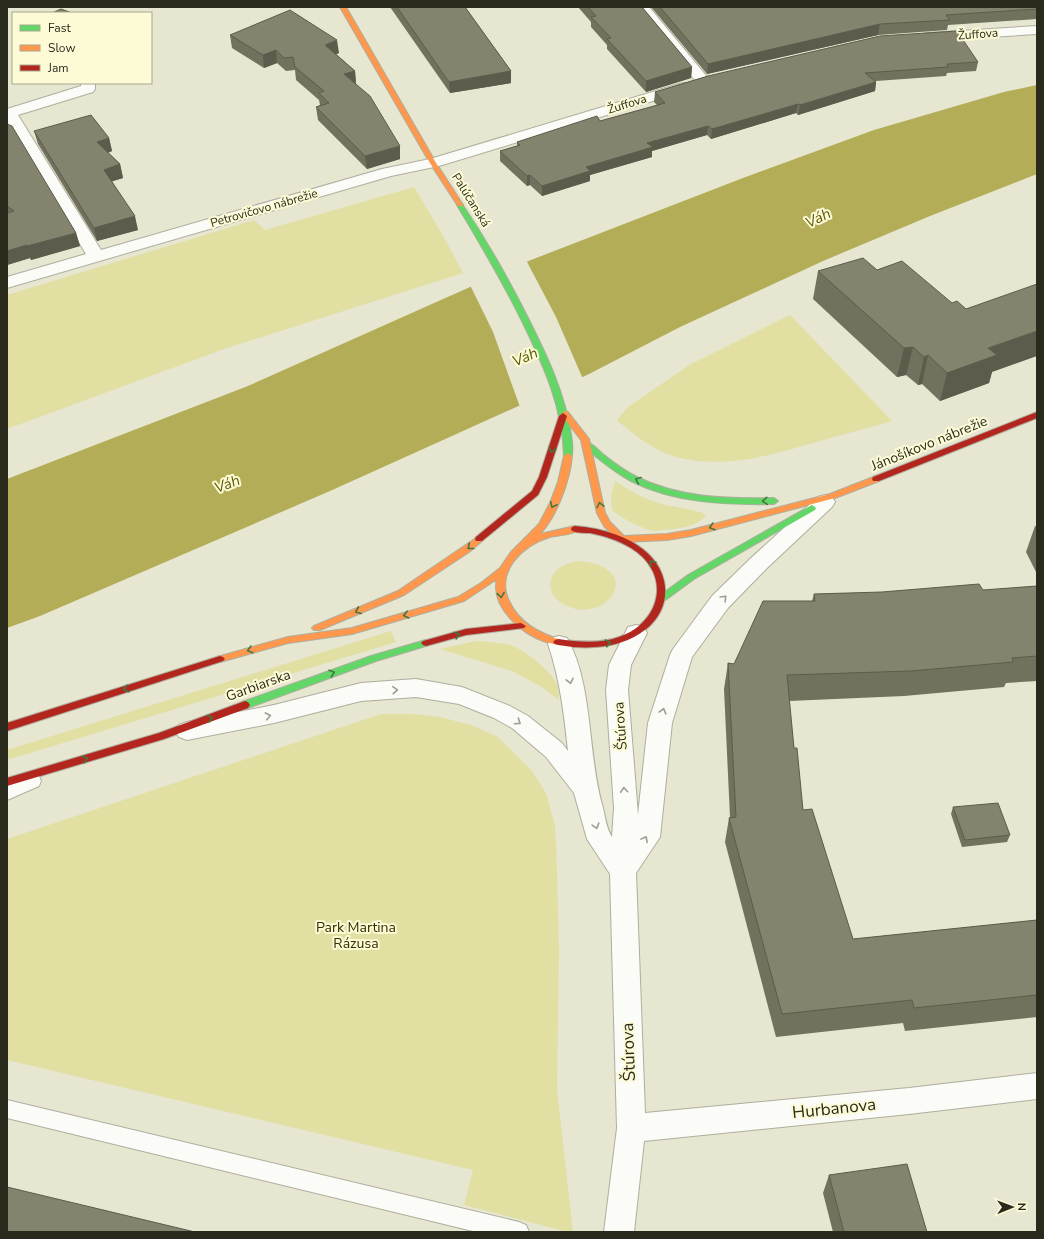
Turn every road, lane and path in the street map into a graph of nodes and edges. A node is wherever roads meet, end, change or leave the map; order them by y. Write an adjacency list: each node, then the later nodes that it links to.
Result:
1 (343, 7): 8 (main road, Palúčanská)
2 (642, 7): 6 (street)
3 (1037, 30): 4 (street, Žuffova)
4 (918, 38)
5 (718, 78): 6 (street, Žuffova)
6 (703, 81): 8 (street, Žuffova)
7 (88, 84): 9 (street)
8 (433, 163): 9 (street, Petrovičovo nábrežie); 11 (main road, Palúčanská)
9 (96, 256): 10 (street, Petrovičovo nábrežie)
10 (7, 282)
11 (563, 410): 13 (main road, Palúčanská); 16 (main road, Palúčanská, one-way to 16); 21 (main road, one-way to 21)
12 (1037, 415): 14 (main road, Jánošíkovo nábrežie)
13 (586, 445): 14 (main road, one-way to 13); 15 (main road, Palúčanská, one-way to 13)
14 (832, 496): 15 (main road, Jánošíkovo nábrežie, one-way to 15); 18 (main road, Jánošíkovo nábrežie); 29 (street, one-way to 14)
15 (622, 538): 16 (main road); 18 (main road, one-way to 15)
16 (522, 546): 17 (main road)
17 (503, 570): 19 (main road, one-way to 19); 21 (main road, one-way to 21)
18 (661, 599): 20 (main road)
19 (521, 626): 22 (main road); 24 (main road, Garbiarska, one-way to 19)
20 (636, 633): 22 (main road, one-way to 20); 29 (street, Štúrova, one-way to 20)
21 (288, 640): 23 (main road, one-way to 23)
22 (559, 644): 27 (street, one-way to 27)
23 (7, 727)
24 (161, 736): 25 (main road, Garbiarska, one-way to 24); 27 (street, one-way to 27)
25 (70, 763): 26 (main road, Garbiarska); 28 (lane)
26 (7, 782)
27 (585, 789): 29 (street, one-way to 29)
28 (7, 794)
29 (623, 871): 32 (street, Štúrova)
30 (1037, 1086): 32 (street, Hurbanova)
31 (7, 1109): 33 (lane)
32 (631, 1128): 34 (street, Štúrova)
33 (519, 1232)
34 (618, 1232)

